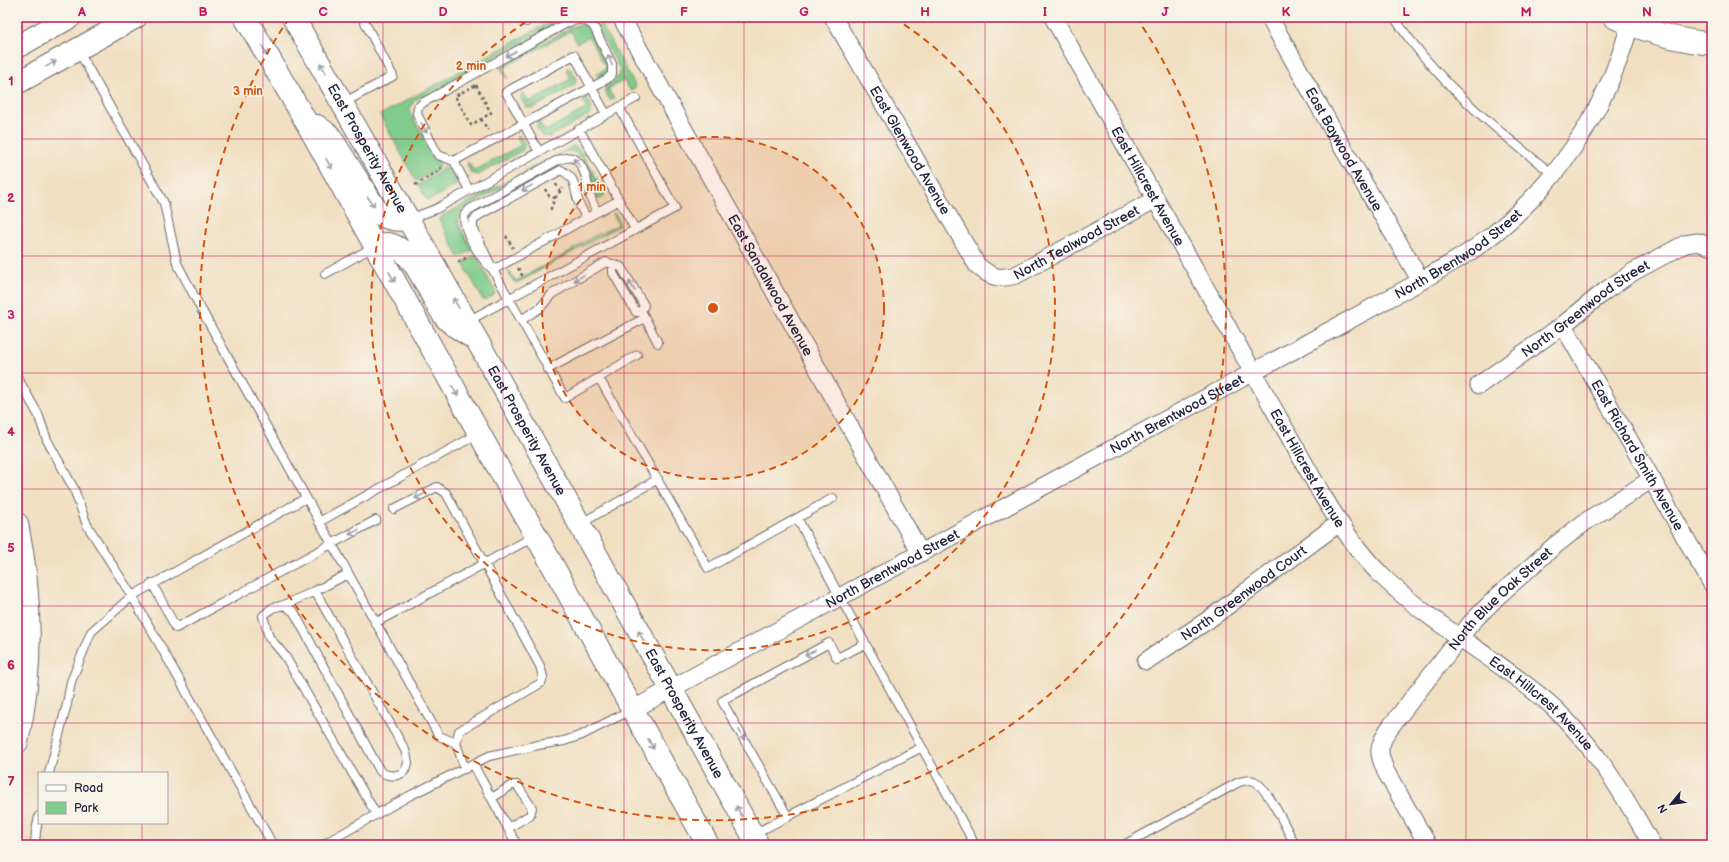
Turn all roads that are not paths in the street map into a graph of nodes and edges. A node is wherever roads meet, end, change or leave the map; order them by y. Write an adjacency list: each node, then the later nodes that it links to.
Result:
1 (70, 17): 13 (main road)
2 (136, 17): 14 (main road)
3 (245, 17): 21 (main road, one-way to 21)
4 (293, 17): 18 (main road, East Prosperity Avenue, one-way to 4)
5 (362, 17): 18 (lane)
6 (621, 17): 67 (street, East Sandalwood Avenue)
7 (833, 17): 38 (street, East Glenwood Avenue)
8 (1053, 17): 28 (street, East Hillcrest Avenue)
9 (1269, 17): 39 (street, East Baywood Avenue)
10 (1394, 17): 26 (lane)
11 (1622, 21): 12 (main road); 26 (street, North Brentwood Street)
12 (1712, 44)
13 (17, 47)
14 (78, 49): 15 (main road, one-way to 14); 56 (lane)
15 (17, 83)
16 (591, 86): 20 (lane); 22 (lane); 22 (lane); 25 (lane, one-way to 25)
17 (636, 98): 19 (lane)
18 (343, 104): 32 (main road, East Prosperity Avenue)
19 (619, 107): 20 (lane); 33 (lane)
20 (606, 114): 23 (lane)
21 (304, 118): 32 (main road, one-way to 32); 35 (main road, one-way to 35)
22 (524, 123): 24 (lane); 25 (lane)
23 (579, 129): 24 (lane); 29 (lane)
24 (539, 152): 27 (lane)
25 (454, 161): 27 (lane)
26 (1554, 175): 39 (street, North Brentwood Street)
27 (469, 190): 32 (lane)
28 (1156, 199): 38 (street, North Tealwood Street); 49 (street, East Hillcrest Avenue)
29 (619, 200): 30 (lane); 33 (lane)
30 (597, 212): 31 (lane); 36 (lane, one-way to 36)
31 (586, 218): 36 (lane); 36 (lane, one-way to 36)
32 (408, 219): 43 (main road, East Prosperity Avenue, one-way to 32)
33 (635, 229): 40 (lane)
34 (1705, 244): 44 (street, North Greenwood Street)
35 (375, 246): 37 (lane); 45 (main road); 53 (main road, one-way to 53)
36 (493, 270): 40 (lane)
37 (325, 274)
38 (994, 278)
39 (1421, 281): 49 (street, North Brentwood Street)
40 (509, 299): 42 (lane); 43 (lane)
41 (643, 315): 42 (lane, one-way to 42); 46 (lane); 48 (lane)
42 (521, 320): 48 (lane)
43 (467, 322): 45 (main road, East Prosperity Avenue)
44 (1563, 325): 52 (street, North Greenwood Street); 55 (street, East Richard Smith Avenue)
45 (478, 342): 64 (main road, East Prosperity Avenue)
46 (658, 343)
47 (637, 355): 51 (lane)
48 (548, 369): 51 (lane)
49 (1253, 370): 62 (street, East Hillcrest Avenue); 67 (street, North Brentwood Street)
50 (17, 377): 73 (lane)
51 (599, 378): 54 (lane)
52 (1478, 385)
53 (479, 433): 61 (lane); 65 (main road)
54 (658, 479): 59 (lane); 64 (lane)
55 (1652, 480): 71 (street, East Richard Smith Avenue); 77 (street, North Blue Oak Street)
56 (306, 498): 61 (lane); 70 (lane)
57 (833, 498): 59 (lane)
58 (394, 509): 68 (lane, one-way to 58)
59 (797, 518): 74 (lane)
60 (376, 520): 66 (lane, one-way to 66)
61 (319, 522): 66 (lane)
62 (1340, 523): 77 (street, East Hillcrest Avenue); 79 (street, North Greenwood Court)
63 (17, 524): 82 (main road)
64 (579, 524): 80 (main road, East Prosperity Avenue, one-way to 64)
65 (536, 536): 68 (lane); 81 (main road)
66 (331, 544): 69 (lane); 70 (lane)
67 (920, 552): 74 (street, North Brentwood Street)
68 (484, 564): 76 (lane); 83 (lane)
69 (348, 574): 72 (lane); 76 (lane)
70 (152, 583): 73 (lane)
71 (1712, 584)
72 (315, 591): 75 (lane); 75 (lane)
73 (132, 596): 87 (lane); 95 (lane)
74 (839, 597): 78 (lane); 80 (street, North Brentwood Street)
75 (284, 605): 89 (lane)
76 (375, 623): 83 (lane)
77 (1459, 638): 102 (street, North Blue Oak Street); 103 (street, East Hillcrest Avenue)
78 (865, 644): 84 (lane); 90 (lane, one-way to 90)
79 (1146, 662)
80 (670, 689): 81 (street, North Brentwood Street); 93 (main road, East Prosperity Avenue, one-way to 80)
81 (632, 710): 85 (lane); 98 (main road, one-way to 98)
82 (17, 742)
83 (456, 743): 86 (lane)
84 (922, 747): 90 (lane); 99 (lane)
85 (473, 764): 86 (lane); 88 (lane)
86 (464, 769): 89 (lane)
87 (49, 772)
88 (492, 798): 92 (lane); 92 (lane)
89 (376, 814): 96 (lane)
90 (788, 817): 93 (lane)
91 (38, 821): 94 (lane)
92 (508, 828): 97 (lane)
93 (755, 840)
94 (35, 845)
95 (273, 845)
96 (322, 845)
97 (517, 845)
98 (708, 845)
99 (975, 845)
100 (1124, 845): 101 (lane)
101 (1296, 845)
102 (1428, 845)
103 (1652, 845)

